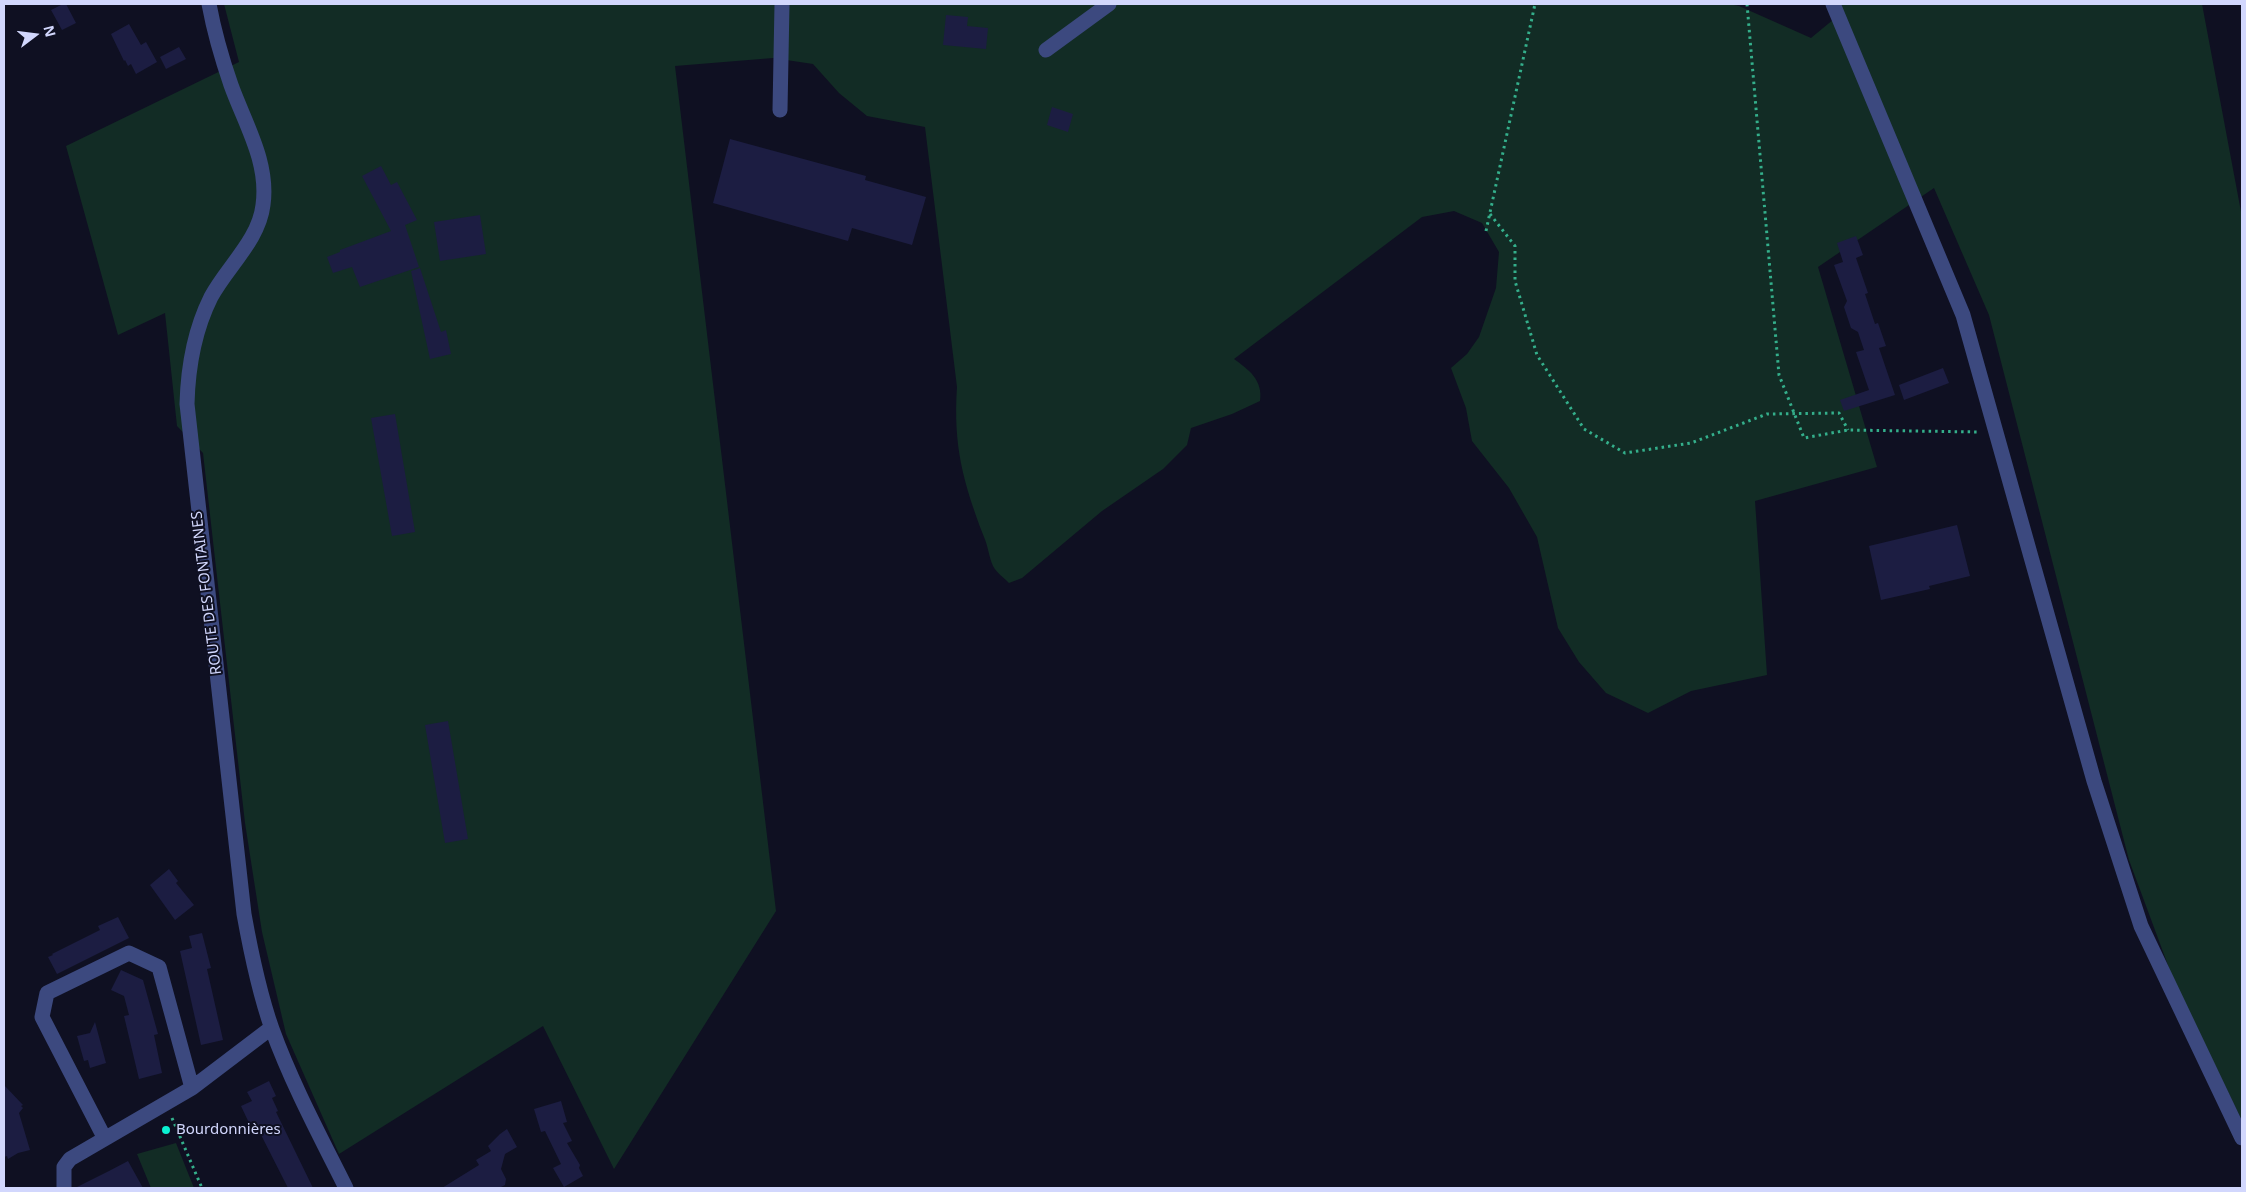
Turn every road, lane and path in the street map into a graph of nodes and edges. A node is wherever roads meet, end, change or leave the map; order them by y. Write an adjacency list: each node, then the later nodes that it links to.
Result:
1 (210, 4): 14 (street, ROUTE DES FONTAINES)
2 (782, 4): 8 (street)
3 (1109, 4): 7 (street)
4 (1535, 4): 9 (path)
5 (1747, 4): 11 (path)
6 (1836, 10): 13 (street)
7 (1046, 50)
8 (780, 110)
9 (1490, 214): 10 (path); 11 (path)
10 (1486, 230)
11 (1794, 414): 12 (path); 12 (path)
12 (1848, 430): 13 (path)
13 (1996, 432): 18 (street)
14 (271, 1028): 15 (street); 21 (street, ROUTE DES FONTAINES)
15 (192, 1088): 16 (street); 17 (street)
16 (166, 1104): 17 (street); 20 (path)
17 (104, 1137): 19 (street)
18 (2242, 1138)
19 (64, 1188)
20 (202, 1188)
21 (346, 1188)

